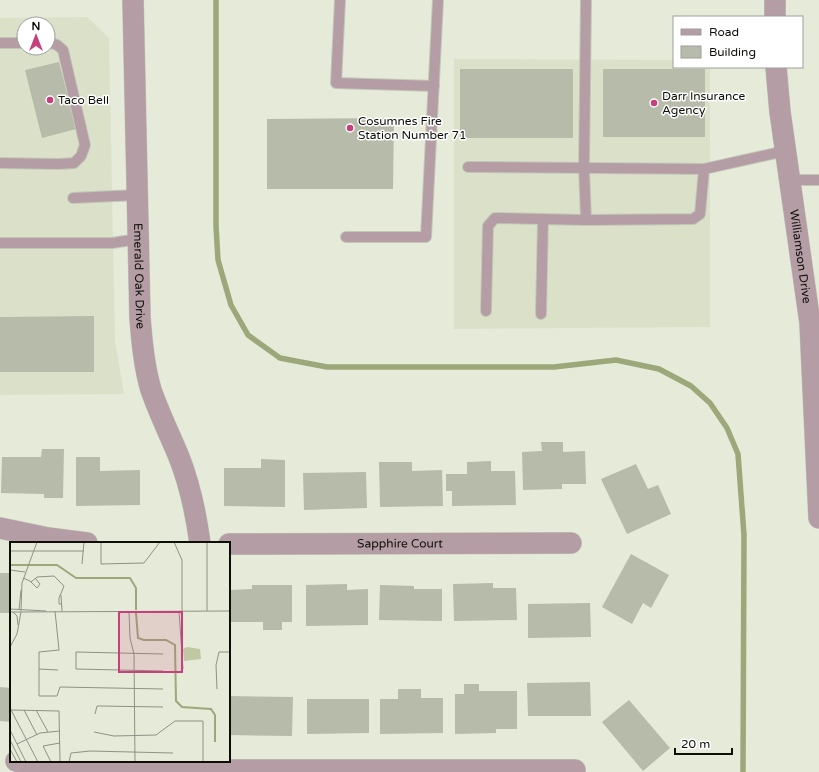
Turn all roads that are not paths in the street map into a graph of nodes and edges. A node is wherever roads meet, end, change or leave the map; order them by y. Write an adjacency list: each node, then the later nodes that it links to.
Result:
1 (132, 0): 19 (street, Emerald Oak Drive)
2 (340, 0): 11 (lane)
3 (438, 0): 11 (lane)
4 (586, 0): 15 (lane)
5 (775, 0): 6 (street)
6 (775, 16)
7 (0, 43): 8 (lane)
8 (16, 43)
9 (56, 45): 13 (lane)
10 (776, 68): 12 (street, Williamson Drive)
11 (434, 86): 23 (lane)
12 (785, 151): 16 (lane); 17 (street, Williamson Drive)
13 (0, 163)
14 (468, 167): 15 (lane)
15 (584, 168): 16 (lane); 22 (lane)
16 (704, 169): 22 (lane)
17 (789, 180): 18 (lane); 28 (street, Williamson Drive)
18 (819, 180)
19 (138, 195): 20 (lane); 24 (street, Emerald Oak Drive)
20 (73, 198)
21 (543, 219): 22 (lane); 26 (lane); 27 (lane)
22 (586, 220)
23 (346, 237)
24 (138, 239): 25 (lane); 31 (street, Emerald Oak Drive)
25 (0, 243)
26 (486, 311)
27 (541, 314)
28 (819, 518)
29 (0, 528): 30 (street)
30 (79, 542)
31 (200, 542)
32 (571, 543): 33 (street, Sapphire Court)
33 (230, 544)
34 (0, 758): 35 (street)
35 (10, 760)
36 (23, 762): 37 (street)
37 (201, 768): 38 (street)
38 (575, 770)

